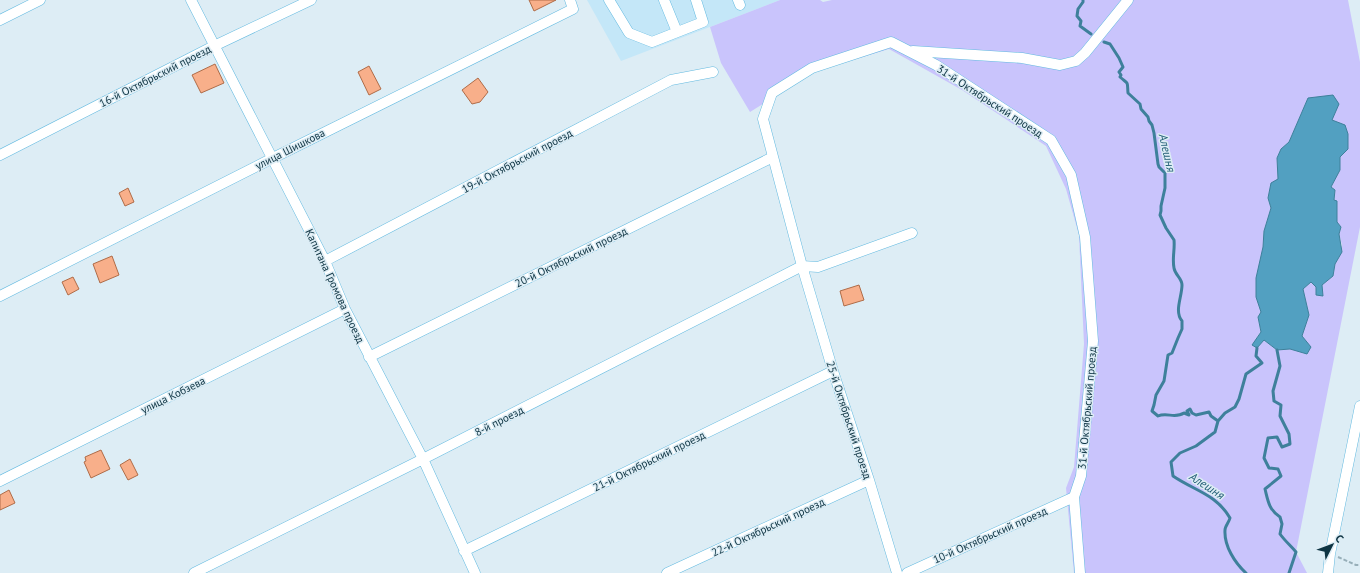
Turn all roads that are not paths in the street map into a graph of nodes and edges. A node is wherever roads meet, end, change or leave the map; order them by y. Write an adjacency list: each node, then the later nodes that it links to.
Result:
1 (40, 0): 9 (street)
2 (191, 0): 11 (street, Капитана Громова проезд)
3 (311, 0): 11 (street, 16-й Октябрьский проезд)
4 (570, 0): 17 (street, улица Шишкова)
5 (609, 0): 10 (street)
6 (664, 0): 10 (street)
7 (696, 0): 10 (street)
8 (1128, 0): 12 (street)
9 (0, 20)
10 (678, 32)
11 (214, 46): 15 (street, 16-й Октябрьский проезд); 17 (street, Капитана Громова проезд)
12 (909, 51): 14 (street, 31-й Октябрьский проезд); 29 (street, 31-й Октябрьский проезд)
13 (713, 72): 19 (street, 19-й Октябрьский проезд)
14 (763, 119): 16 (street, 25-й Октябрьский проезд)
15 (0, 155)
16 (773, 156): 20 (street, 25-й Октябрьский проезд); 23 (street, 20-й Октябрьский проезд)
17 (271, 159): 19 (street, Капитана Громова проезд); 21 (street, улица Шишкова)
18 (912, 233): 20 (street)
19 (325, 261): 22 (street, Капитана Громова проезд)
20 (802, 266): 24 (street, 25-й Октябрьский проезд); 26 (street, 8-й проезд)
21 (0, 296)
22 (345, 309): 23 (street, Капитана Громова проезд); 28 (street, улица Кобзева)
23 (369, 357): 26 (street, Капитана Громова проезд)
24 (833, 371): 27 (street, 25-й Октябрьский проезд); 30 (street, 21-й Октябрьский проезд)
25 (1360, 406): 37 (street)
26 (422, 459): 30 (street, Капитана Громова проезд); 31 (street, 8-й проезд)
27 (869, 480): 33 (street, 22-й Октябрьский проезд); 34 (street, 25-й Октябрьский проезд)
28 (0, 481)
29 (1074, 497): 35 (street, 10-й Октябрьский проезд); 36 (street, 31-й Октябрьский проезд)
30 (464, 551): 32 (street, Капитана Громова проезд)
31 (194, 573)
32 (475, 573)
33 (667, 573)
34 (897, 573)
35 (907, 573)
36 (1080, 573)
37 (1328, 573)

